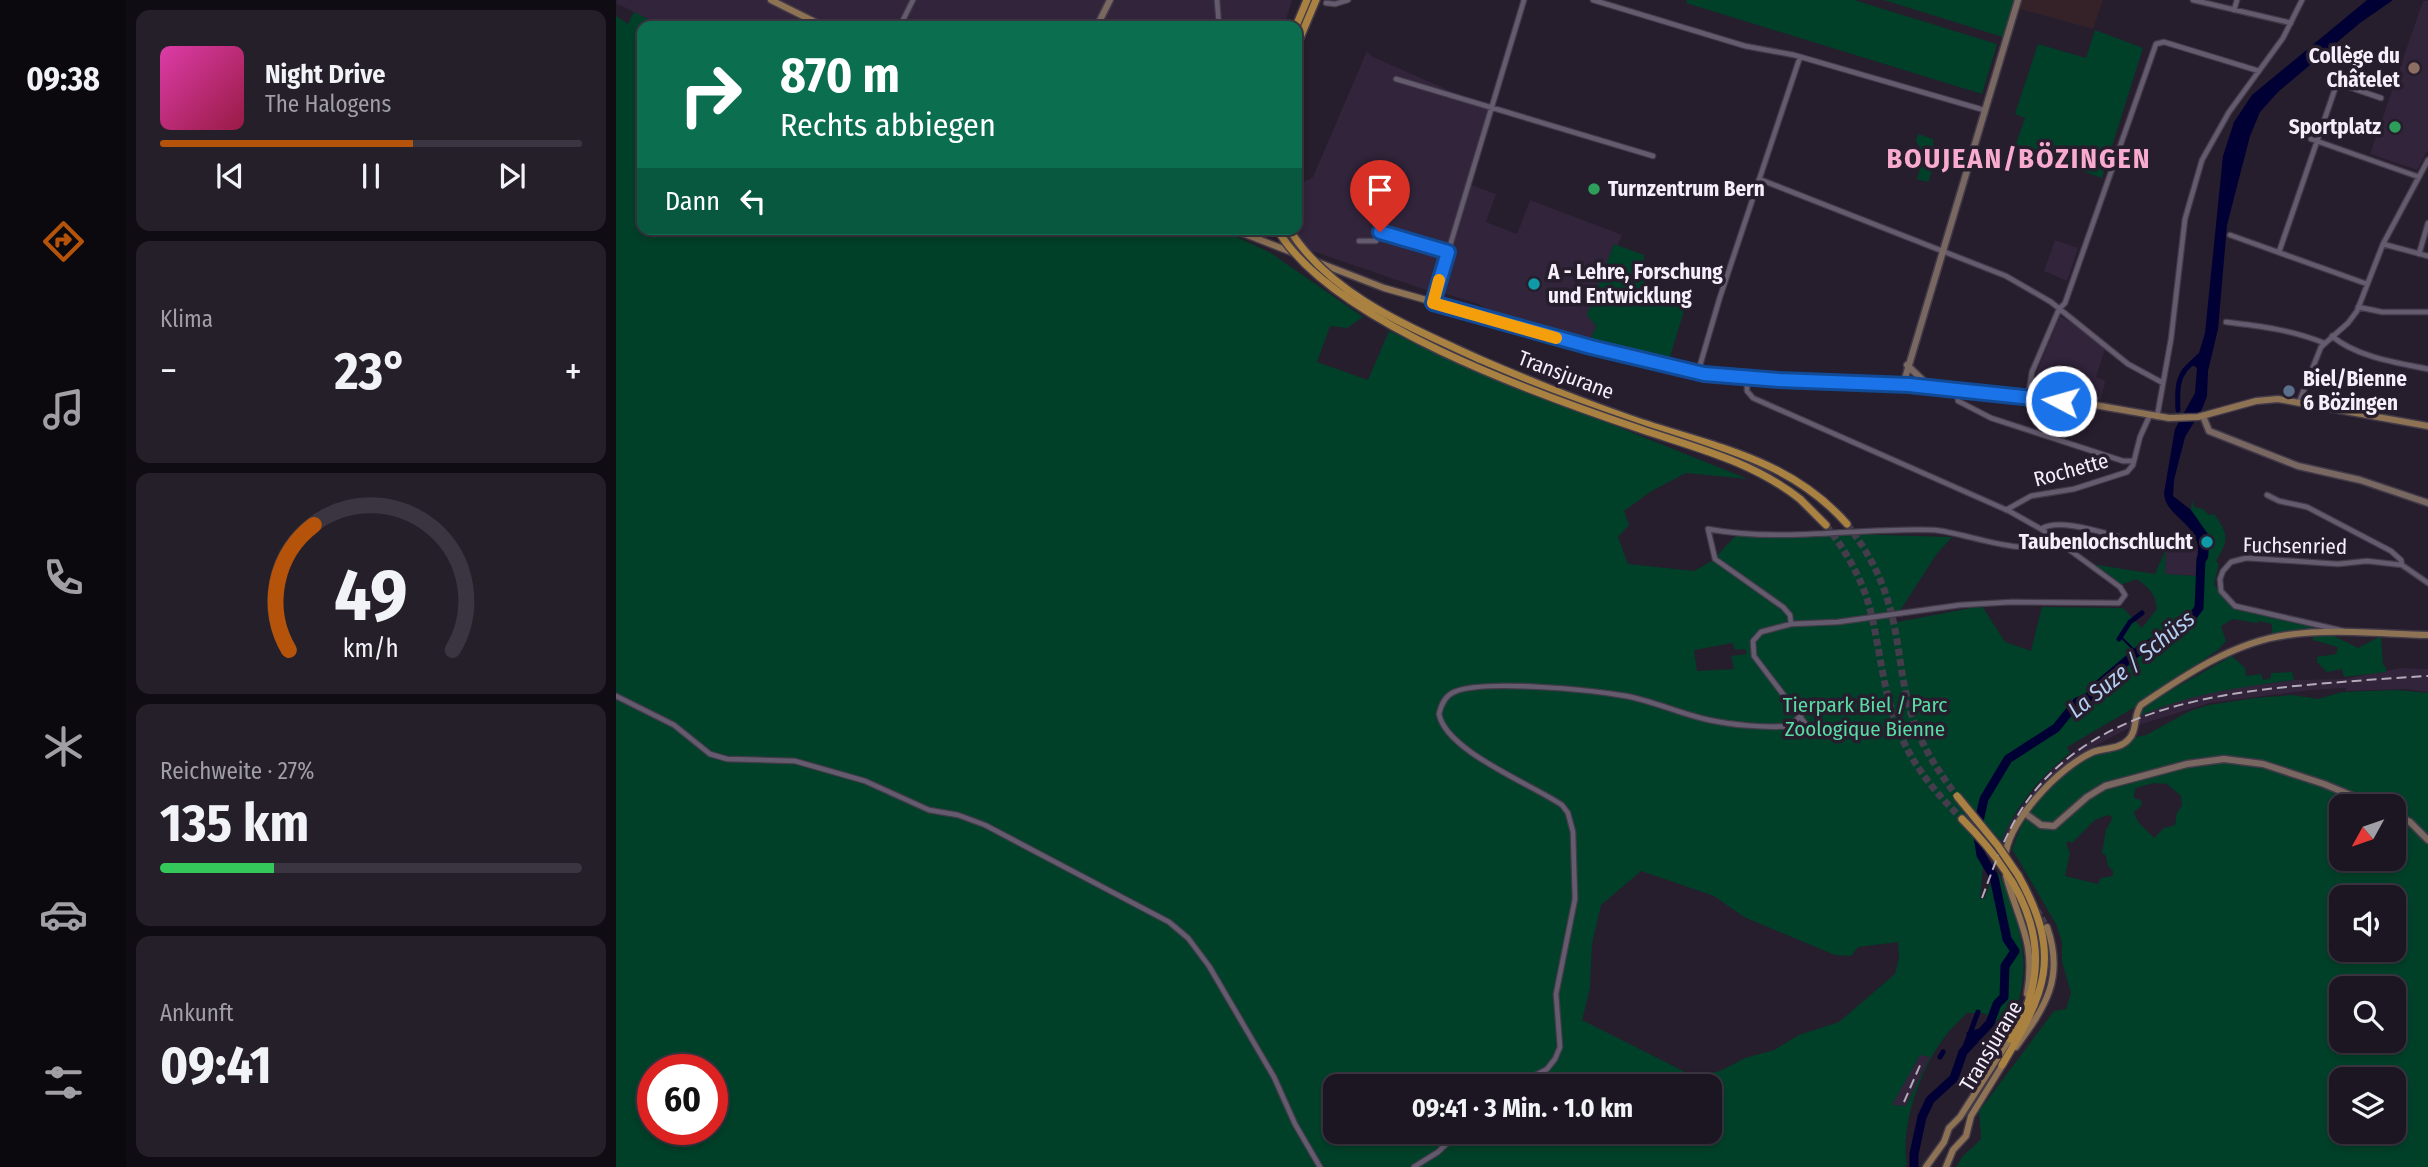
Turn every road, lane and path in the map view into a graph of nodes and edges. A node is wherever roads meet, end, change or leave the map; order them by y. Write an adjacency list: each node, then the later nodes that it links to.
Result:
1 (771, 0): 17 (main road)
2 (905, 0): 14 (street)
3 (1110, 0): 19 (street)
4 (1217, 0): 20 (street)
5 (1307, 0): 21 (highway)
6 (1316, 0): 23 (highway)
7 (1348, 0): 15 (street)
8 (1524, 0): 28 (street)
9 (1592, 0): 24 (street)
10 (2018, 0): 29 (street)
11 (2193, 0): 16 (street)
12 (2237, 0): 16 (street)
13 (2302, 0): 22 (street)
14 (912, 2): 18 (street)
15 (1326, 3)
16 (2234, 10): 22 (street)
17 (812, 21)
18 (902, 21)
19 (1100, 21)
20 (1219, 21)
21 (1298, 21)
22 (2291, 23): 25 (street)
23 (1302, 34)
24 (1800, 57): 29 (street); 34 (street)
25 (2259, 71): 50 (street); 59 (street)
26 (1396, 79): 28 (street)
27 (2381, 99): 30 (street)
28 (1491, 109): 31 (street); 43 (street)
29 (1984, 110): 42 (street)
30 (2314, 140): 33 (street); 44 (street)
31 (1653, 156)
32 (2428, 160): 33 (street)
33 (2419, 177): 41 (street)
34 (1759, 179): 42 (street); 57 (street)
35 (2428, 223): 45 (street)
36 (1247, 235): 48 (main road)
37 (1281, 235): 73 (highway, Transjurane, bridge)
38 (1293, 235): 74 (highway, Transjurane, bridge)
39 (2230, 235): 44 (street)
40 (1359, 241): 43 (street)
41 (2383, 244): 45 (street); 47 (street)
42 (1942, 250): 50 (street); 55 (street)
43 (1448, 252): 48 (street)
44 (2279, 252): 47 (street)
45 (2419, 254): 46 (street)
46 (2428, 256)
47 (2367, 284): 49 (street)
48 (1433, 303): 57 (main road)
49 (2358, 307): 51 (street); 53 (street)
50 (2059, 309): 59 (street); 63 (street)
51 (2428, 312)
52 (2226, 322): 54 (street)
53 (2332, 337): 54 (street); 56 (street)
54 (2324, 344): 64 (street)
55 (1907, 365): 60 (street); 61 (street)
56 (2428, 369)
57 (1698, 373): 58 (main road)
58 (1747, 378): 60 (main road); 72 (street)
59 (2163, 383): 67 (street)
60 (1903, 385): 61 (main road)
61 (1930, 387): 62 (main road)
62 (1957, 390): 63 (main road); 69 (street)
63 (2028, 397): 65 (main road)
64 (2299, 402): 66 (main road); 68 (main road)
65 (2149, 417): 67 (main road); 69 (street, Rochette)
66 (2200, 417): 67 (main road); 71 (street)
67 (2157, 418)
68 (2428, 426)
69 (2132, 461): 72 (street, Rochette)
70 (2267, 495): 78 (street)
71 (2428, 503)
72 (2006, 510): 75 (street)
73 (1826, 524)
74 (1847, 524)
75 (2041, 529): 76 (street); 77 (street)
76 (2054, 540): 80 (street); 80 (street)
77 (2129, 545)
78 (2402, 565): 79 (street); 81 (street, Fuchsenried)
79 (2428, 583)
80 (1791, 624): 84 (street)
81 (2346, 633): 82 (main road); 88 (main road)
82 (2428, 635)
83 (616, 696): 103 (street)
84 (1801, 716): 85 (street); 97 (street)
85 (1811, 731)
86 (2347, 794): 88 (street)
87 (1957, 796): 96 (highway, Transjurane, bridge)
88 (2026, 814): 91 (main road)
89 (1963, 819): 95 (highway, Transjurane)
90 (2406, 820): 92 (street)
91 (2014, 833): 93 (main road); 95 (main road)
92 (2428, 840)
93 (2009, 854)
94 (2047, 927): 96 (main road)
95 (2010, 1039): 98 (main road, Transjurane)
96 (2002, 1065): 99 (main road, Transjurane)
97 (1538, 1074)
98 (1955, 1123): 99 (main road); 100 (main road)
99 (1966, 1130): 101 (main road)
100 (1948, 1132): 101 (main road); 105 (main road)
101 (1962, 1140): 106 (main road)
102 (1447, 1144): 104 (street)
103 (1320, 1167)
104 (1414, 1167)
105 (1926, 1167)
106 (1946, 1167)

